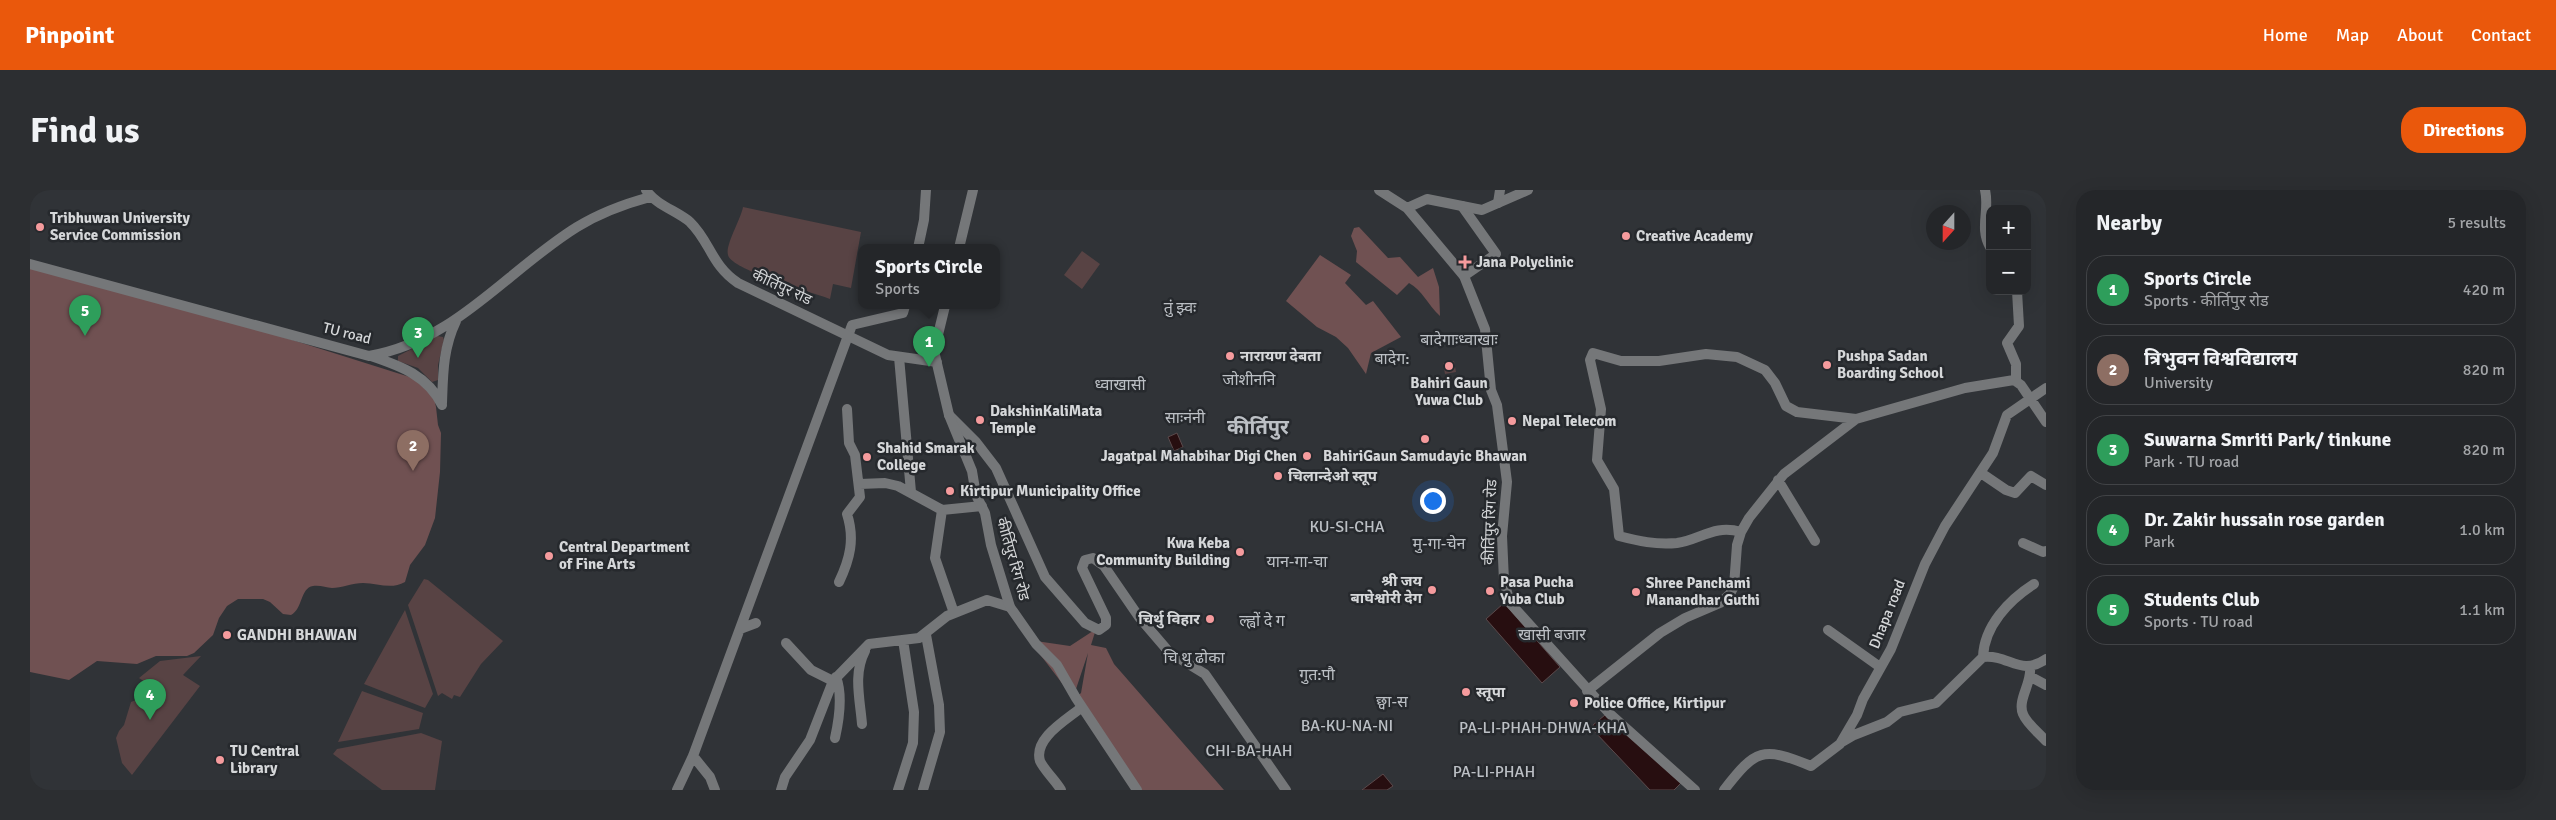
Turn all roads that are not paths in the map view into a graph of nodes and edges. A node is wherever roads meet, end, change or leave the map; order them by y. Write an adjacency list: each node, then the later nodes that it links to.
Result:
1 (926, 190): 14 (street)
2 (972, 190): 15 (street)
3 (1379, 190): 11 (street, कीर्तिपुर रिंग रोड)
4 (1500, 190): 8 (street)
5 (1528, 190): 8 (street)
6 (1985, 190): 9 (street)
7 (648, 193): 21 (street, TU road); 22 (street, कीर्तिपुर रोड)
8 (1498, 203): 10 (street)
9 (1986, 205)
10 (1462, 206): 11 (street); 17 (street)
11 (1407, 208): 17 (street, कीर्तिपुर रिंग रोड)
12 (1986, 217): 13 (street)
13 (1986, 237)
14 (919, 244)
15 (960, 244)
16 (30, 264): 23 (street, TU road)
17 (1464, 276): 61 (street, कीर्तिपुर रिंग रोड)
18 (2017, 295): 26 (street)
19 (904, 309): 22 (street)
20 (944, 309): 25 (street, कीर्तिपुर रिंग रोड)
21 (456, 321): 23 (street, TU road); 23 (street)
22 (848, 334): 24 (street, कीर्तिपुर रोड); 49 (street)
23 (369, 356)
24 (898, 357): 25 (street, कीर्तिपुर रोड); 37 (street)
25 (937, 362): 30 (street, कीर्तिपुर रिंग रोड)
26 (2016, 381): 28 (street); 31 (street)
27 (2046, 388): 28 (street, Dhapa road)
28 (2032, 398): 32 (street); 33 (street, Dhapa road)
29 (847, 409): 35 (street)
30 (949, 415): 38 (street, कीर्तिपुर रिंग रोड); 75 (street)
31 (1856, 418): 34 (street); 40 (street)
32 (2046, 422)
33 (1981, 472): 36 (street); 57 (street, Dhapa road)
34 (1778, 480): 40 (street); 41 (street)
35 (860, 484): 37 (street); 44 (street)
36 (2046, 485)
37 (912, 492): 39 (street)
38 (982, 506): 39 (street); 46 (street, कीर्तिपुर रिंग रोड)
39 (942, 510): 47 (street)
40 (1741, 532): 61 (street)
41 (1815, 542)
42 (2023, 543): 43 (street)
43 (2046, 551)
44 (839, 582)
45 (2034, 584): 55 (street)
46 (1010, 607): 47 (street); 62 (street, कीर्तिपुर रिंग रोड)
47 (954, 613): 51 (street)
48 (756, 623): 49 (street)
49 (740, 629): 67 (street)
50 (1828, 630): 57 (street)
51 (926, 635): 52 (street); 72 (street)
52 (903, 640): 54 (street); 71 (street)
53 (786, 643): 59 (street)
54 (869, 644): 59 (street); 63 (street)
55 (1983, 657): 58 (street); 66 (street)
56 (2046, 659): 58 (street)
57 (1880, 667): 66 (street, Dhapa road)
58 (2030, 672): 60 (street); 65 (street)
59 (834, 679): 64 (street); 68 (street)
60 (2046, 685)
61 (1587, 691): 76 (street, कीर्तिपुर रिंग रोड)
62 (1082, 708): 73 (street); 74 (street, कीर्तिपुर रिंग रोड)
63 (862, 724)
64 (835, 738)
65 (2046, 741)
66 (1840, 744): 77 (street, Dhapa road)
67 (693, 756): 69 (street); 70 (street)
68 (781, 789)
69 (677, 790)
70 (715, 790)
71 (898, 790)
72 (923, 790)
73 (1061, 790)
74 (1137, 790)
75 (1286, 790)
76 (1695, 790)
77 (1724, 790)

